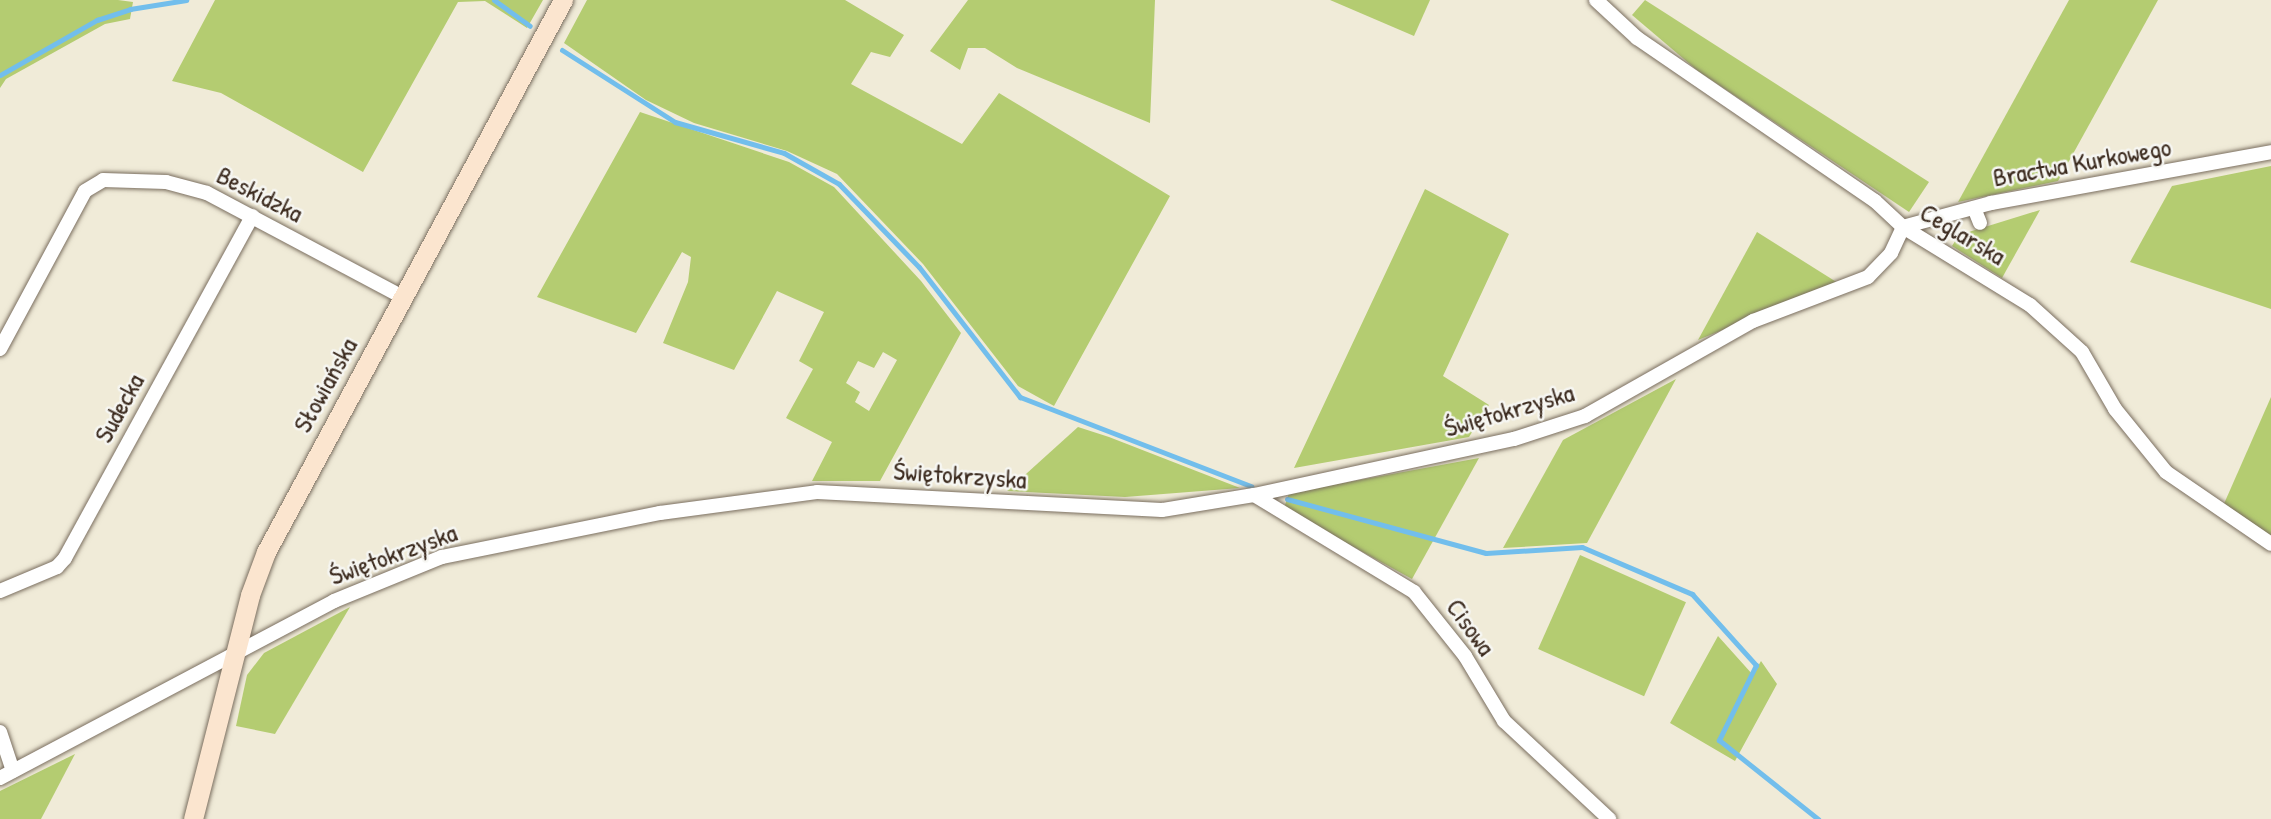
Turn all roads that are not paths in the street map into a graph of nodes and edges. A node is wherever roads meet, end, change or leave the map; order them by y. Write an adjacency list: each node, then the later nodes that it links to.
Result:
1 (564, 0): 8 (street, Słowiańska)
2 (1595, 0): 7 (street, Ceglarska)
3 (2271, 152): 4 (street, Bractwa Kurkowego)
4 (1974, 208): 6 (street); 7 (street, Bractwa Kurkowego)
5 (252, 216): 8 (street, Beskidzka); 9 (street, Beskidzka); 12 (street, Sudecka)
6 (1980, 223)
7 (1903, 227): 10 (street, Świętokrzyska); 11 (street, Ceglarska)
8 (403, 297): 13 (street, Słowiańska)
9 (0, 349)
10 (1258, 498): 13 (street, Świętokrzyska); 17 (street, Cisowa)
11 (2271, 544)
12 (0, 591)
13 (234, 656): 15 (street, Świętokrzyska); 16 (street, Słowiańska)
14 (0, 732): 15 (street)
15 (7, 774)
16 (193, 819)
17 (1609, 819)

